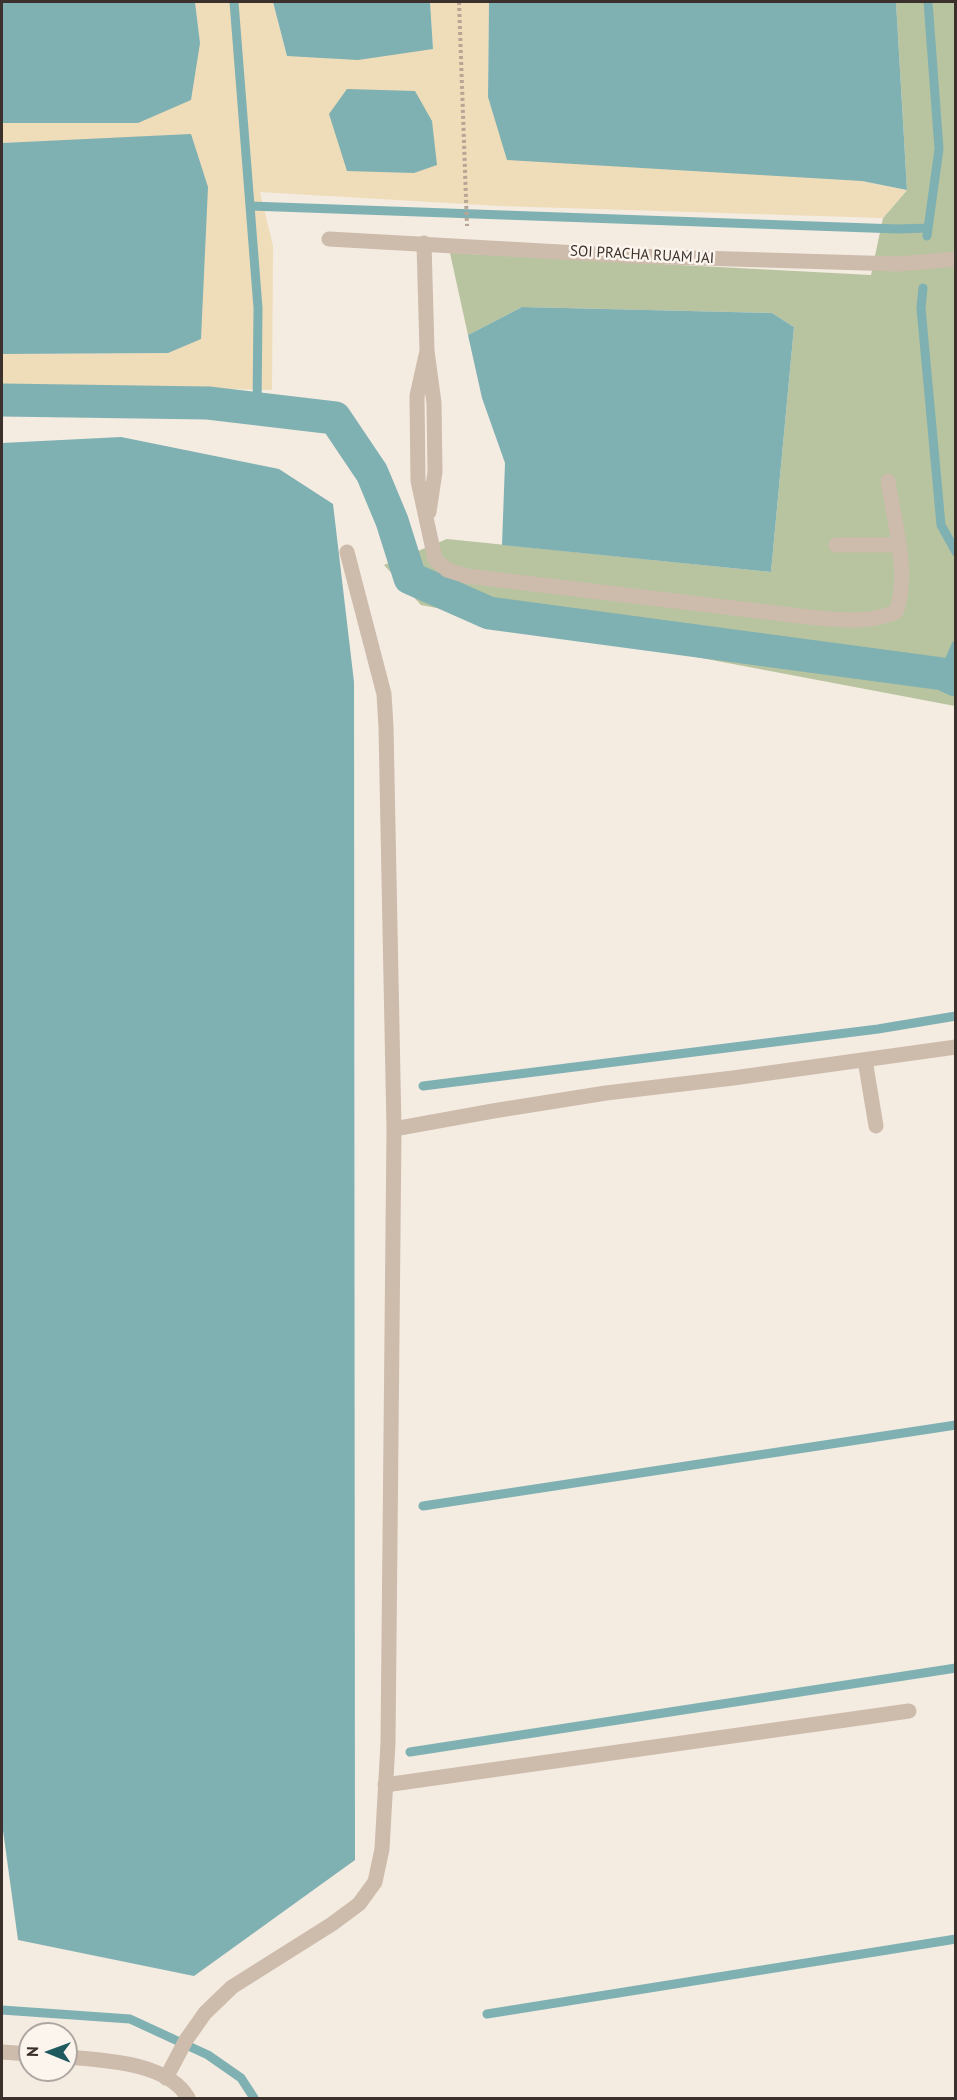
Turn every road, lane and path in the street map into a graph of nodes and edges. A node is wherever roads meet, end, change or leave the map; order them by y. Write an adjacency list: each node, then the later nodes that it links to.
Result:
1 (459, 2): 4 (path)
2 (329, 239): 3 (street, SOI PRACHA RUAM JAI)
3 (424, 243): 4 (street, SOI PRACHA RUAM JAI); 8 (street)
4 (468, 246): 5 (street, SOI PRACHA RUAM JAI)
5 (956, 260)
6 (888, 481): 8 (street)
7 (836, 545): 8 (street)
8 (897, 545)
9 (347, 552): 13 (street)
10 (956, 1047): 11 (street)
11 (865, 1060): 12 (street); 13 (street)
12 (876, 1126)
13 (394, 1129): 15 (street)
14 (909, 1711): 15 (street)
15 (385, 1785): 17 (street)
16 (78, 2058): 17 (street)
17 (166, 2078): 18 (street)
18 (188, 2098)

